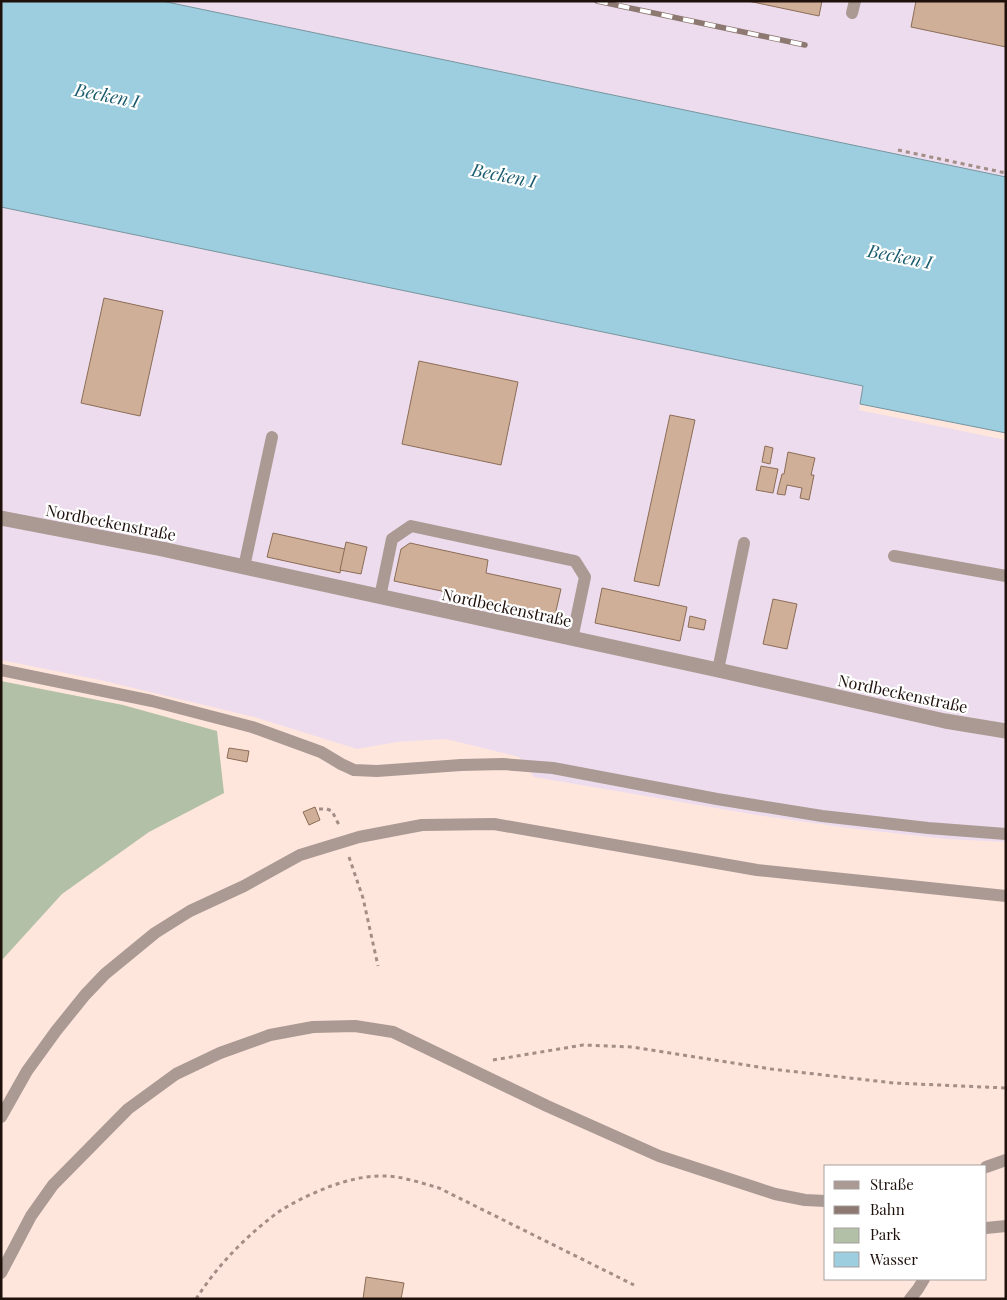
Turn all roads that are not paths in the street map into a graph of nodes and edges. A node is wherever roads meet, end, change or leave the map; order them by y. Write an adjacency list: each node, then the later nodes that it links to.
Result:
1 (272, 437): 5 (lane)
2 (1, 518): 5 (street, Nordbeckenstraße)
3 (744, 543): 10 (lane)
4 (894, 556): 6 (lane)
5 (244, 567): 7 (street, Nordbeckenstraße)
6 (1006, 576)
7 (380, 597): 8 (street, Nordbeckenstraße); 8 (lane)
8 (572, 639): 10 (street, Nordbeckenstraße)
9 (1, 670): 12 (lane)
10 (718, 670): 11 (street, Nordbeckenstraße)
11 (1006, 731)
12 (1006, 834)
13 (1006, 896): 14 (lane)
14 (1, 1117)
15 (1006, 1160): 16 (lane)
16 (987, 1166)
17 (824, 1201): 20 (lane)
18 (1006, 1226): 19 (lane)
19 (987, 1228)
20 (1, 1273)
21 (923, 1280): 22 (lane)
22 (910, 1299)

